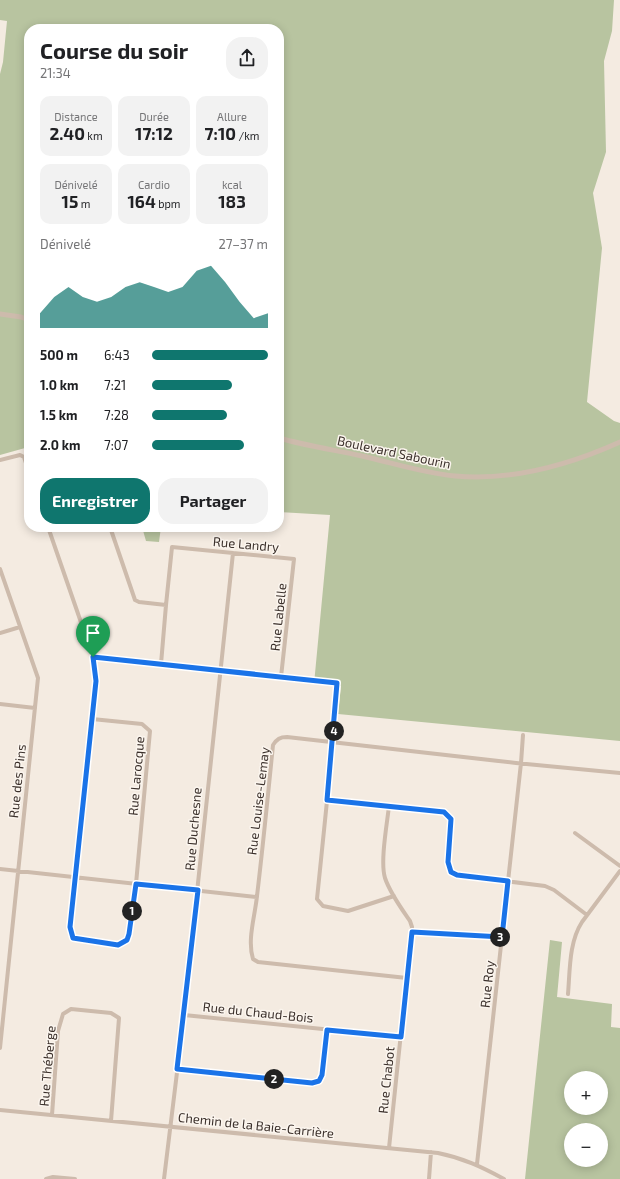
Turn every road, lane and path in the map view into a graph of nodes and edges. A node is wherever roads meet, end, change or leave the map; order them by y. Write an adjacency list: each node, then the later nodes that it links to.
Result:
1 (0, 314): 2 (street)
2 (24, 318)
3 (284, 439): 4 (street, Boulevard Sabourin)
4 (620, 442)
5 (24, 457): 6 (street)
6 (0, 460)
7 (50, 532): 15 (street)
8 (112, 532): 12 (street)
9 (233, 553): 10 (street, Rue Landry); 12 (street, Rue Landry); 17 (street, Rue Duchesne)
10 (294, 559): 18 (street, Rue Labelle)
11 (0, 569): 13 (street, Rue des Pins)
12 (166, 605): 16 (street)
13 (20, 627): 14 (street); 20 (street, Rue des Pins)
14 (0, 633)
15 (93, 657): 16 (street); 21 (street)
16 (161, 664): 17 (street)
17 (220, 671): 18 (street); 36 (street, Rue Duchesne)
18 (281, 677): 23 (street)
19 (0, 704): 20 (street)
20 (34, 708): 31 (street, Rue des Pins)
21 (92, 719): 33 (street); 35 (street, Rue Larocque)
22 (523, 735): 24 (street, Rue Roy)
23 (333, 742): 24 (street, Rue Louise-Lemay); 26 (street); 38 (street, Rue Louise-Lemay)
24 (521, 763): 25 (street, Rue Louise-Lemay); 34 (street, Rue Roy)
25 (620, 773)
26 (327, 800): 27 (street); 37 (street)
27 (389, 806): 34 (street); 37 (street, Rue Chabot)
28 (575, 833): 29 (street)
29 (620, 866)
30 (0, 869): 31 (street)
31 (17, 871): 33 (street); 47 (street, Rue des Pins)
32 (620, 871): 39 (street)
33 (74, 877): 35 (street); 35 (street)
34 (508, 881): 39 (street); 41 (street, Rue Roy)
35 (136, 884): 36 (street)
36 (198, 890): 38 (street); 44 (street, Rue Duchesne)
37 (394, 896): 40 (street, Rue Chabot)
38 (257, 897): 42 (street, Rue Louise-Lemay)
39 (587, 915): 43 (street)
40 (412, 932): 41 (street); 42 (street, Rue Chabot)
41 (502, 937): 55 (street, Rue Roy)
42 (407, 978): 46 (street, Rue Chabot)
43 (568, 994)
44 (184, 1015): 45 (street, Rue du Chaud-Bois); 48 (street, Rue Duchesne)
45 (327, 1030): 46 (street, Rue du Chaud-Bois); 48 (street)
46 (401, 1037): 53 (street, Rue Chabot)
47 (0, 1048)
48 (177, 1069): 52 (street, Rue Duchesne)
49 (0, 1110): 50 (street, Chemin de la Baie-Carrière)
50 (52, 1115): 51 (street, Chemin de la Baie-Carrière); 51 (street, Rue Théberge)
51 (111, 1121): 52 (street, Chemin de la Baie-Carrière)
52 (171, 1126): 53 (street, Chemin de la Baie-Carrière); 58 (street, Rue Duchesne)
53 (389, 1148): 54 (street, Chemin de la Baie-Carrière)
54 (431, 1152): 55 (street, Chemin de la Baie-Carrière); 59 (street)
55 (477, 1164): 60 (street, Chemin de la Baie-Carrière)
56 (46, 1179): 57 (street)
57 (75, 1179)
58 (164, 1179)
59 (429, 1179)
60 (504, 1179)

